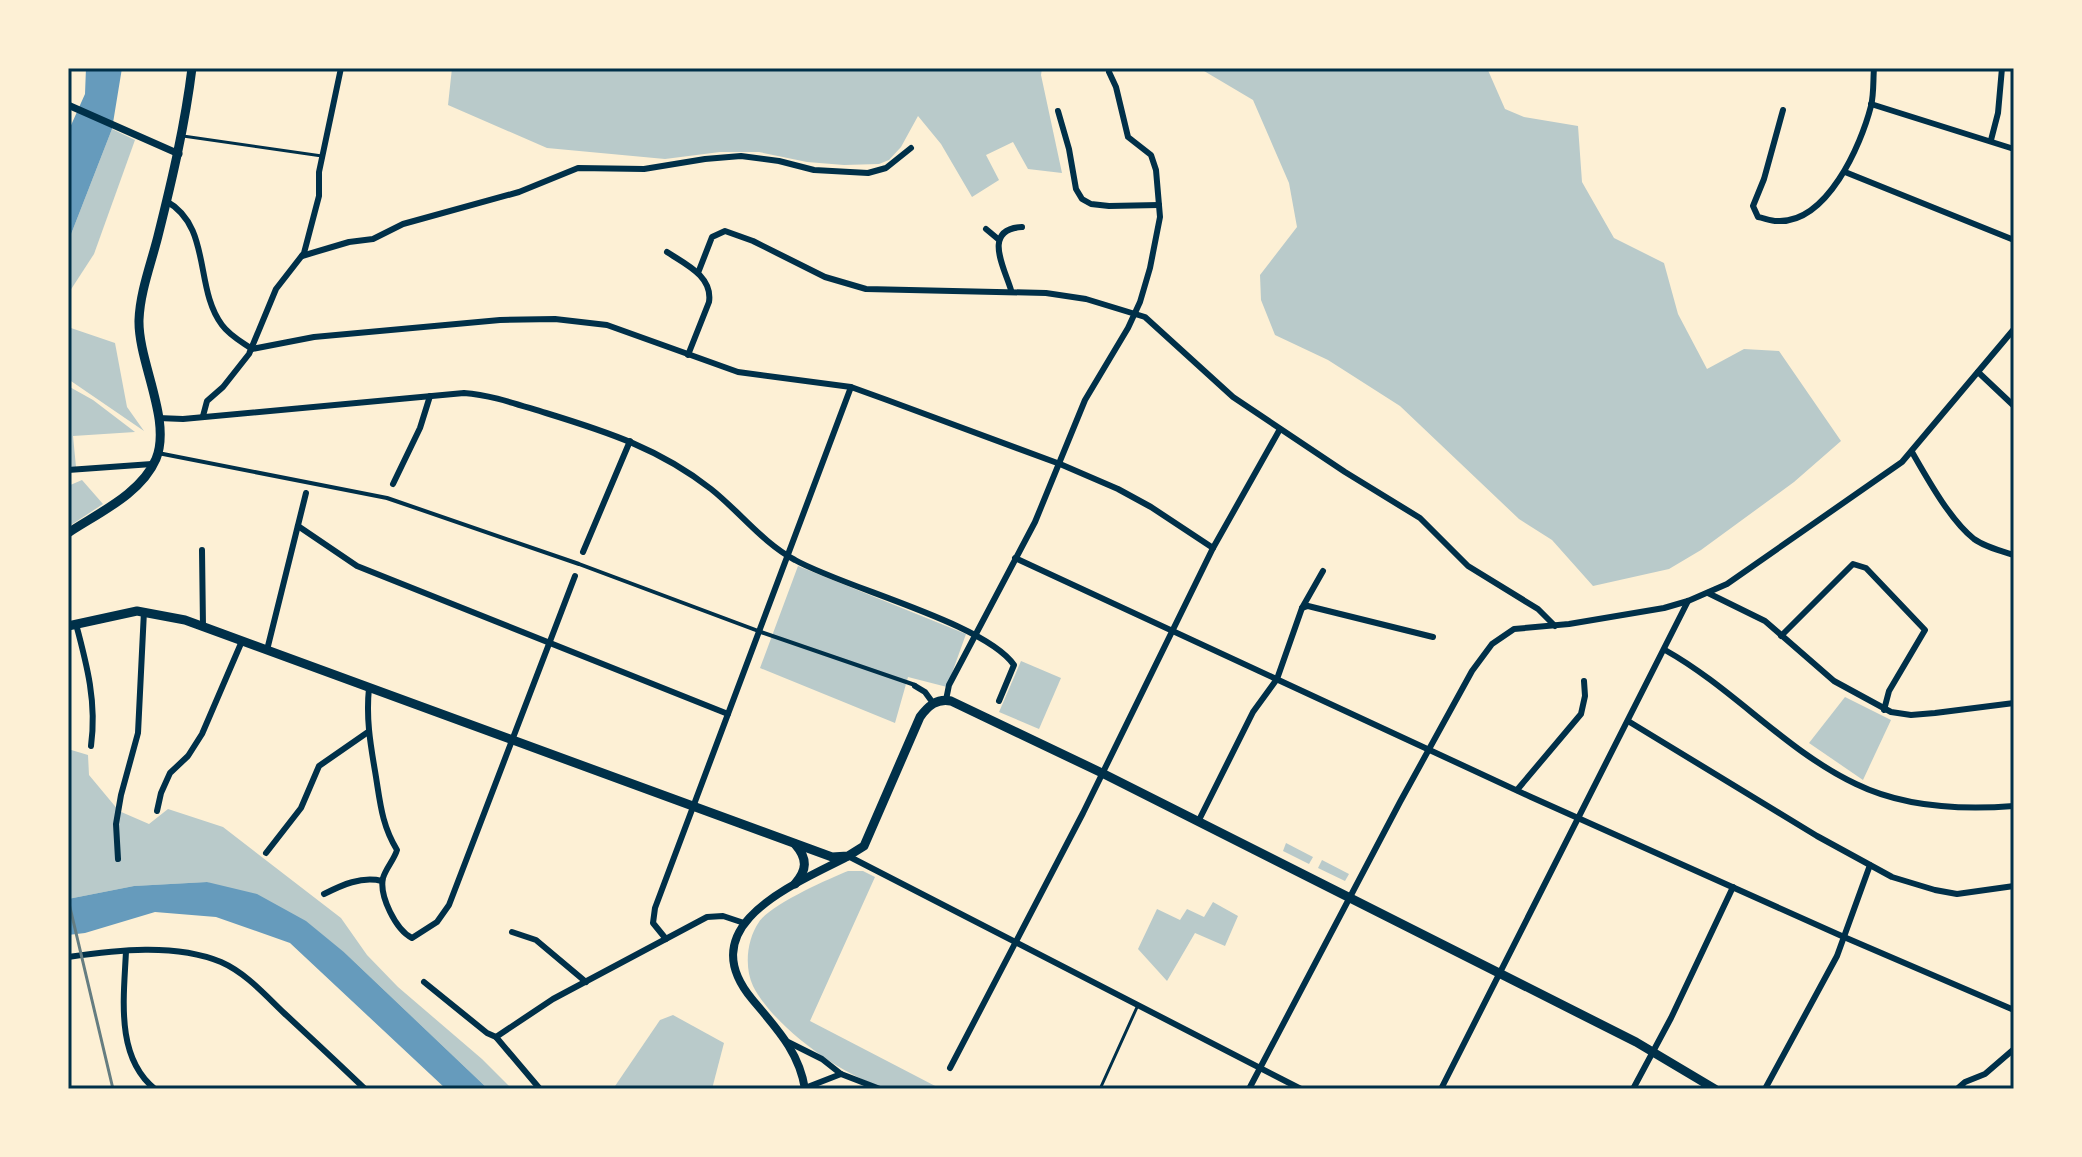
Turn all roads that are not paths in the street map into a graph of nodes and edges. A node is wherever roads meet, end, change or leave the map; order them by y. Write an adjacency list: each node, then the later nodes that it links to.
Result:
1 (192, 68): 10 (main road)
2 (341, 68): 15 (street)
3 (1874, 68): 6 (street)
4 (2002, 68): 11 (street)
5 (1109, 72): 18 (street)
6 (1871, 104): 11 (street); 16 (street)
7 (68, 105): 14 (street)
8 (1783, 110): 16 (street)
9 (1058, 111): 18 (street)
10 (182, 136): 14 (main road); 15 (lane)
11 (1991, 140): 13 (street)
12 (911, 148): 24 (street)
13 (2014, 149)
14 (179, 154): 17 (main road)
15 (322, 156): 24 (street)
16 (1845, 172): 22 (street)
17 (166, 201): 29 (street); 36 (main road)
18 (1159, 205): 27 (street)
19 (1022, 227): 21 (street)
20 (986, 229): 21 (street)
21 (998, 239): 26 (street)
22 (2014, 240)
23 (667, 252): 25 (street)
24 (302, 256): 29 (street)
25 (698, 273): 26 (street); 30 (street)
26 (1011, 290): 27 (street)
27 (1134, 313): 37 (street); 42 (street)
28 (2014, 329): 31 (street)
29 (252, 349): 30 (street); 35 (street)
30 (688, 355): 32 (street)
31 (1978, 372): 34 (street); 39 (street)
32 (851, 387): 42 (street); 52 (street)
33 (430, 396): 35 (street); 38 (street); 44 (street)
34 (2014, 406)
35 (203, 416): 36 (street)
36 (158, 418): 40 (main road)
37 (1280, 429): 48 (street); 61 (street)
38 (630, 441): 50 (street); 52 (street)
39 (1912, 452): 51 (street); 56 (street)
40 (158, 453): 41 (main road); 63 (street)
41 (153, 464): 43 (street); 47 (main road)
42 (1060, 464): 48 (street); 53 (street)
43 (68, 470)
44 (393, 484)
45 (306, 493): 46 (street)
46 (298, 526): 69 (street); 70 (street)
47 (68, 533)
48 (1213, 548): 64 (street)
49 (202, 550): 62 (street)
50 (583, 552)
51 (2014, 555)
52 (788, 556): 63 (street); 65 (street)
53 (1015, 558): 64 (street); 65 (street)
54 (1323, 571): 58 (street)
55 (575, 576): 69 (street)
56 (1708, 593): 57 (street); 66 (street)
57 (1688, 601): 61 (street); 71 (street)
58 (1302, 608): 67 (street); 72 (street)
59 (144, 611): 60 (main road); 62 (main road); 97 (street)
60 (72, 625): 85 (street)
61 (1555, 626): 86 (street)
62 (203, 627): 68 (main road)
63 (761, 632): 74 (street); 81 (street)
64 (1173, 632): 72 (street); 87 (street)
65 (975, 635): 76 (street); 77 (street)
66 (1781, 636): 80 (street); 80 (street)
67 (1433, 637)
68 (242, 641): 70 (main road); 91 (street)
69 (549, 643): 81 (street); 84 (street)
70 (267, 650): 75 (main road)
71 (1665, 650): 82 (street); 90 (street)
72 (1277, 679): 86 (street); 93 (street)
73 (1584, 681): 88 (street)
74 (915, 686): 78 (street)
75 (369, 688): 83 (street); 84 (main road)
76 (946, 700): 78 (main road); 87 (main road)
77 (999, 701)
78 (933, 703): 96 (main road)
79 (2014, 703): 80 (street)
80 (1884, 710)
81 (728, 714): 89 (street)
82 (1628, 721): 92 (street); 98 (street)
83 (368, 732): 95 (street); 99 (street)
84 (510, 740): 89 (main road); 99 (street)
85 (91, 746)
86 (1430, 749): 88 (street); 104 (street)
87 (1102, 773): 93 (main road); 109 (street)
88 (1517, 790): 92 (street)
89 (691, 805): 94 (main road); 108 (street)
90 (2014, 806)
91 (157, 811)
92 (1580, 818): 102 (street); 112 (street)
93 (1198, 822): 104 (main road)
94 (795, 844): 96 (main road); 100 (main road)
95 (266, 853)
96 (848, 856): 100 (main road); 109 (street)
97 (118, 859)
98 (1870, 865): 101 (street); 107 (street)
99 (382, 881): 103 (street)
100 (795, 884): 105 (main road)
101 (2014, 886)
102 (1733, 887): 107 (street); 120 (street)
103 (324, 894)
104 (1348, 898): 112 (main road); 122 (street)
105 (744, 923): 108 (street); 118 (main road)
106 (512, 932): 114 (street)
107 (1844, 937): 116 (street); 136 (street)
108 (666, 939): 114 (street)
109 (1014, 942): 115 (street); 121 (street)
110 (126, 951): 111 (street); 126 (street); 127 (street)
111 (68, 957)
112 (1499, 974): 120 (main road); 133 (street)
113 (424, 982): 117 (street)
114 (586, 982): 117 (street)
115 (1138, 1005): 122 (street); 130 (lane)
116 (2014, 1010)
117 (496, 1037): 128 (street)
118 (788, 1042): 123 (street); 125 (main road)
119 (2014, 1049): 124 (street)
120 (1653, 1052): 134 (street); 135 (main road)
121 (950, 1068)
122 (1258, 1068): 131 (street); 132 (street)
123 (841, 1074): 125 (street); 129 (street)
124 (1965, 1082): 137 (street); 138 (street)
125 (805, 1088)
126 (155, 1089)
127 (365, 1089)
128 (540, 1089)
129 (880, 1089)
130 (1100, 1089)
131 (1249, 1089)
132 (1301, 1089)
133 (1441, 1089)
134 (1633, 1089)
135 (1715, 1089)
136 (1765, 1089)
137 (1957, 1089)
138 (1971, 1089)

